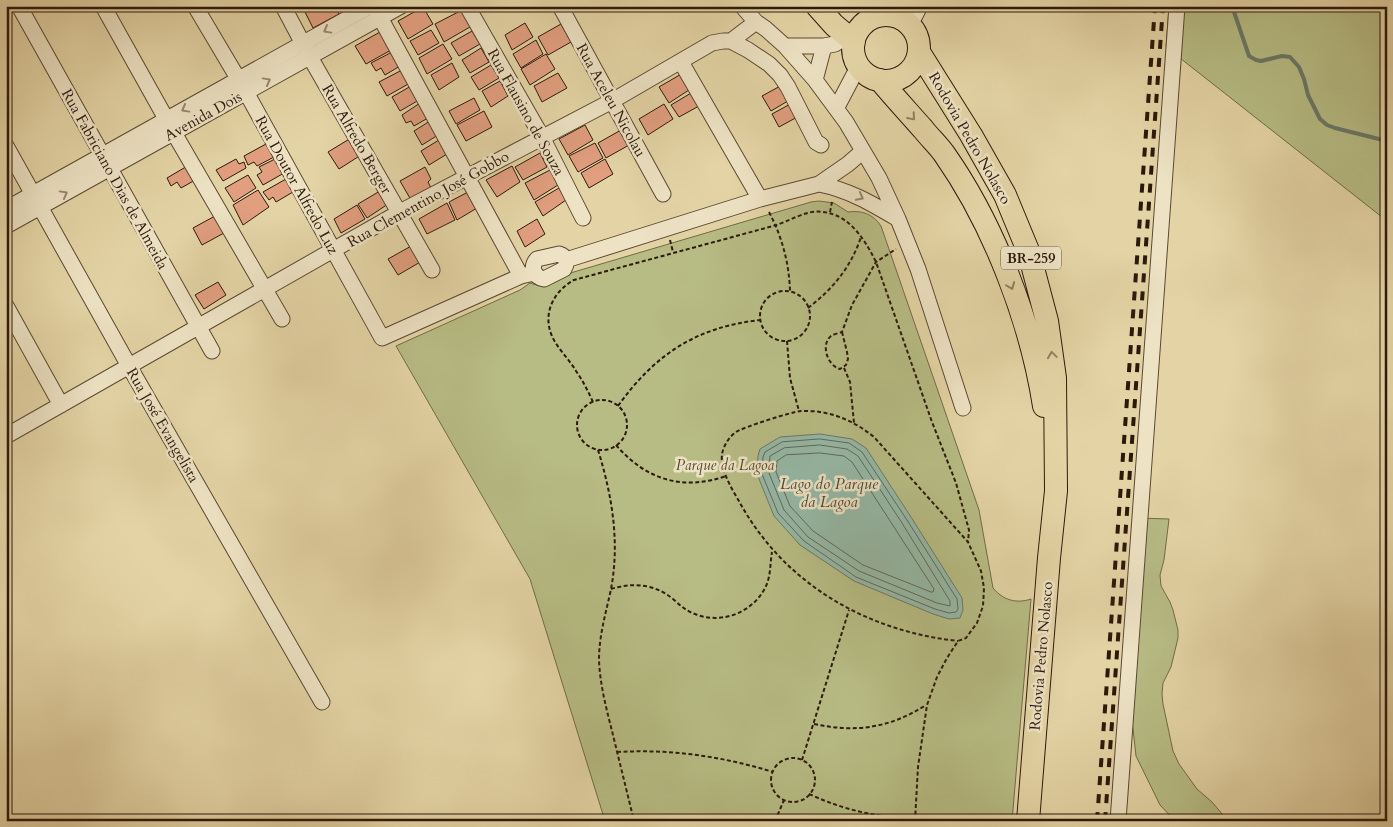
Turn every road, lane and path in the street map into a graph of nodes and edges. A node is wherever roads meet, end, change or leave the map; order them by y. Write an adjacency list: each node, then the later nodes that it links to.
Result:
1 (19, 6): 36 (street, Rua Fabriciano Dias de Almeida)
2 (103, 6): 30 (street)
3 (195, 6): 24 (street, Rua Doutor Alfredo Luz)
4 (283, 6): 17 (street, Rua Alfredo Berger)
5 (400, 6): 11 (street, Avenida Dois)
6 (467, 6): 32 (street, Rua Flausino de Souza)
7 (560, 6): 28 (street, Rua Aceleu Nicolau)
8 (742, 6): 14 (street)
9 (817, 6): 15 (highway)
10 (1177, 6): 94 (street)
11 (374, 10): 17 (street, Avenida Dois, one-way to 17); 21 (street, Avenida Dois); 37 (street)
12 (879, 10): 13 (highway); 15 (highway)
13 (915, 16): 20 (highway)
14 (756, 22): 16 (street); 18 (street)
15 (851, 38): 19 (street); 23 (highway)
16 (731, 41): 22 (street, Rua Clementino José Gobbo); 33 (street)
17 (302, 43): 21 (street, Rua Alfredo Berger); 24 (street, Avenida Dois)
18 (784, 46): 19 (street); 25 (street)
19 (824, 46): 25 (street)
20 (919, 52): 26 (highway); 76 (highway, Rodovia Pedro Nolasco / BR-259, one-way to 20)
21 (310, 57): 27 (street, Avenida Dois, one-way to 21); 43 (street, Rua Alfredo Berger)
22 (680, 62): 28 (street, Rua Clementino José Gobbo); 40 (street)
23 (858, 67): 26 (highway); 29 (street)
24 (238, 79): 27 (street, Rua Doutor Alfredo Luz); 30 (street, Avenida Dois, one-way to 30)
25 (815, 80): 29 (street)
26 (880, 80): 76 (highway, Rodovia Pedro Nolasco / BR-259, one-way to 76)
27 (246, 92): 31 (street, Avenida Dois); 50 (street, Rua Doutor Alfredo Luz)
28 (612, 101): 32 (street, Rua Clementino José Gobbo); 39 (street, Rua Aceleu Nicolau)
29 (836, 107): 35 (street)
30 (166, 119): 31 (street); 36 (street, Avenida Dois)
31 (174, 133): 36 (street, Avenida Dois); 54 (street)
32 (542, 137): 37 (street, Rua Clementino José Gobbo); 44 (street, Rua Flausino de Souza)
33 (821, 144)
34 (6, 146): 41 (street, Rua José Evangelista)
35 (863, 151): 38 (street); 45 (street)
36 (105, 162): 41 (street, Avenida Dois); 60 (street, Rua Fabriciano Dias de Almeida)
37 (467, 176): 43 (street, Rua Clementino José Gobbo); 53 (street)
38 (818, 184): 40 (street); 45 (street, one-way to 45)
39 (663, 194)
40 (760, 199): 46 (path); 53 (street)
41 (37, 200): 42 (street, Avenida Dois); 47 (street, Avenida Dois); 64 (street, Rua José Evangelista)
42 (6, 209)
43 (400, 212): 50 (street, Rua Clementino José Gobbo); 52 (street, Rua Alfredo Berger)
44 (583, 218)
45 (898, 219): 49 (street)
46 (776, 225): 48 (path); 55 (path); 66 (path)
47 (6, 226)
48 (861, 237): 51 (path); 57 (path)
49 (906, 242): 51 (path); 69 (street)
50 (333, 251): 53 (street, Rua Doutor Alfredo Luz); 54 (street, Rua Clementino José Gobbo)
51 (876, 262): 61 (path); 77 (path)
52 (432, 270)
53 (528, 274)
54 (266, 289): 58 (street); 60 (street, Rua Clementino José Gobbo)
55 (790, 292): 57 (path); 59 (path)
56 (6, 306): 67 (street)
57 (808, 308): 62 (path)
58 (282, 319)
59 (760, 320): 62 (path); 68 (path)
60 (199, 326): 63 (street, Rua Fabriciano Dias de Almeida); 64 (street, Rua Clementino José Gobbo)
61 (842, 332): 65 (path); 65 (path)
62 (787, 341): 70 (path)
63 (212, 351)
64 (129, 366): 67 (street, Rua Clementino José Gobbo); 82 (street, Rua José Evangelista)
65 (844, 368): 71 (path)
66 (593, 402): 68 (path); 74 (path)
67 (61, 404): 72 (street, Rua Clementino José Gobbo)
68 (618, 406): 73 (path)
69 (962, 408)
70 (799, 411): 71 (path); 75 (path)
71 (854, 423): 77 (path)
72 (6, 436)
73 (616, 445): 74 (path); 75 (path)
74 (598, 450): 79 (path)
75 (726, 476): 78 (path)
76 (1056, 491): 93 (highway, Rodovia Pedro Nolasco / BR-259)
77 (968, 542): 81 (path)
78 (773, 550): 79 (path); 80 (path)
79 (611, 589): 85 (path)
80 (849, 609): 81 (path); 84 (path)
81 (958, 641): 83 (path)
82 (322, 702)
83 (927, 704): 84 (path); 90 (path)
84 (814, 724): 86 (path)
85 (617, 752): 87 (path); 91 (path)
86 (802, 760): 87 (path); 88 (path)
87 (773, 772): 89 (path)
88 (809, 794): 89 (path); 90 (path)
89 (784, 800): 92 (path)
90 (915, 819)
91 (634, 821)
92 (775, 821)
93 (1028, 821)
94 (1118, 821)

